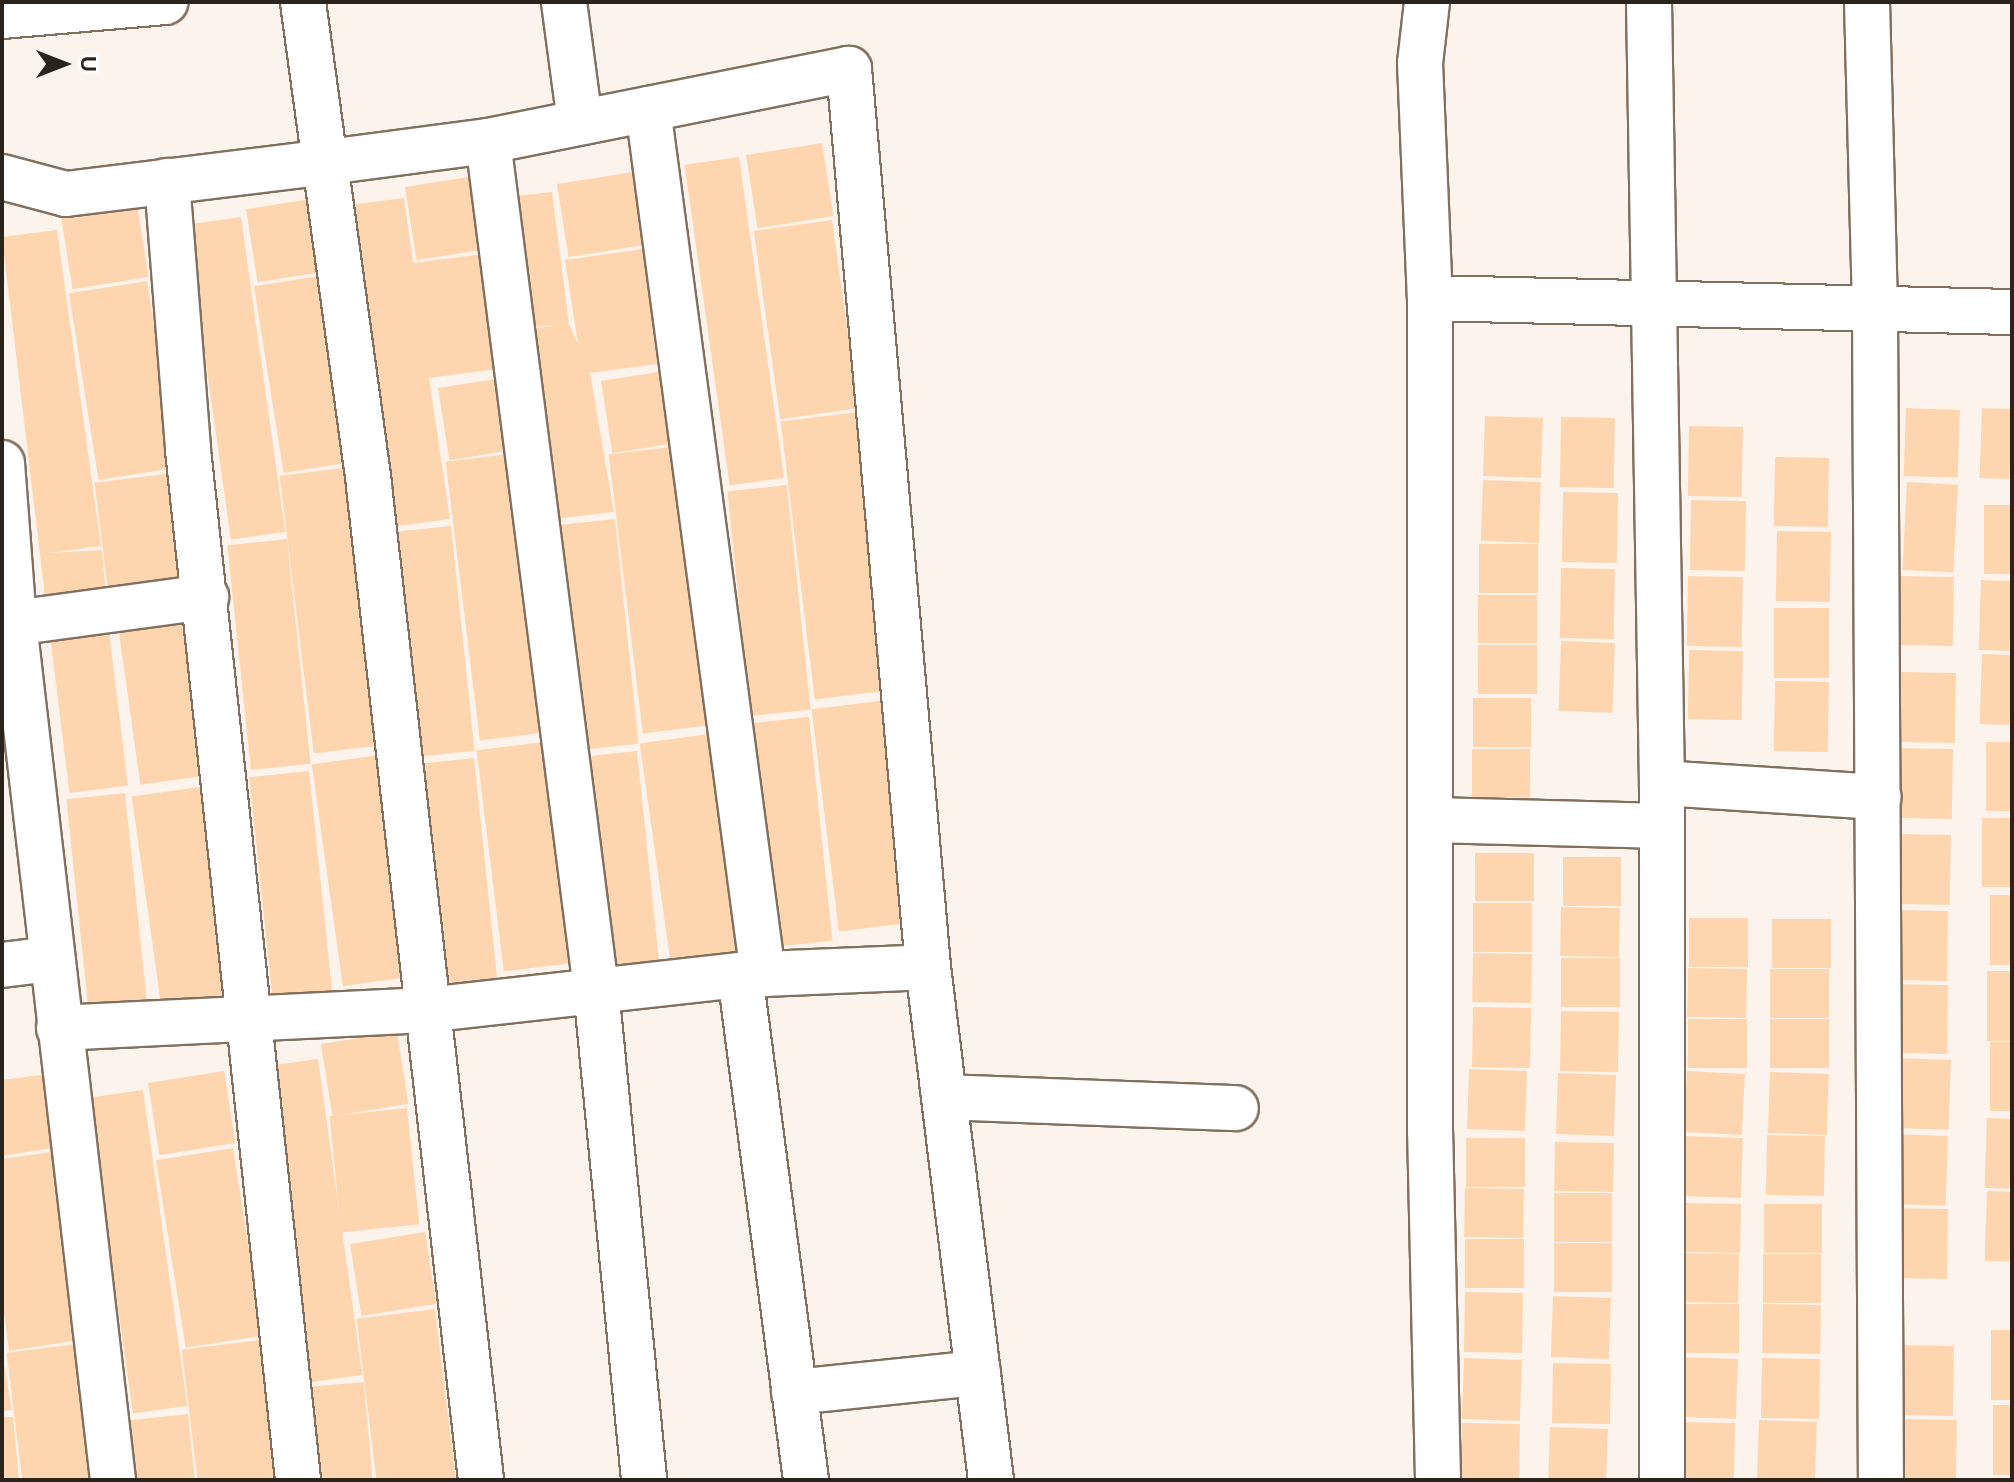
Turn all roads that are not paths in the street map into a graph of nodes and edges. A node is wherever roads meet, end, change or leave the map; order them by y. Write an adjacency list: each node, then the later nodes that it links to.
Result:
1 (165, 2): 7 (street)
2 (303, 2): 12 (street)
3 (564, 2): 10 (street)
4 (1427, 2): 15 (street)
5 (1649, 2): 16 (street)
6 (1867, 2): 17 (street)
7 (86, 8): 8 (street)
8 (2, 16)
9 (648, 109): 10 (street); 29 (street); 30 (street)
10 (580, 122): 11 (street)
11 (488, 141): 12 (street); 31 (street)
12 (328, 162): 14 (street); 32 (street)
13 (2, 177): 14 (street)
14 (167, 181): 21 (street)
15 (1430, 298): 16 (street); 25 (street)
16 (1650, 300): 17 (street); 23 (street)
17 (1875, 309): 18 (street); 24 (street)
18 (2012, 312)
19 (2, 463): 20 (street)
20 (4, 543): 22 (street)
21 (206, 597): 22 (street); 33 (street)
22 (14, 623): 27 (street)
23 (1662, 783): 24 (street); 26 (street)
24 (1879, 797): 47 (street)
25 (1433, 820): 26 (street); 45 (street)
26 (1662, 826): 46 (street)
27 (51, 959): 28 (street); 34 (street)
28 (2, 965)
29 (928, 967): 30 (street); 35 (street)
30 (751, 974): 31 (street); 38 (street)
31 (596, 989): 32 (street); 42 (street)
32 (426, 1010): 33 (street); 41 (street)
33 (249, 1019): 34 (street); 40 (street)
34 (59, 1028): 39 (street)
35 (945, 1097): 36 (street); 37 (street)
36 (1236, 1108)
37 (978, 1373): 38 (street); 44 (street)
38 (794, 1392): 43 (street)
39 (113, 1480)
40 (298, 1480)
41 (481, 1480)
42 (644, 1480)
43 (806, 1480)
44 (991, 1480)
45 (1438, 1480)
46 (1662, 1480)
47 (1881, 1480)

